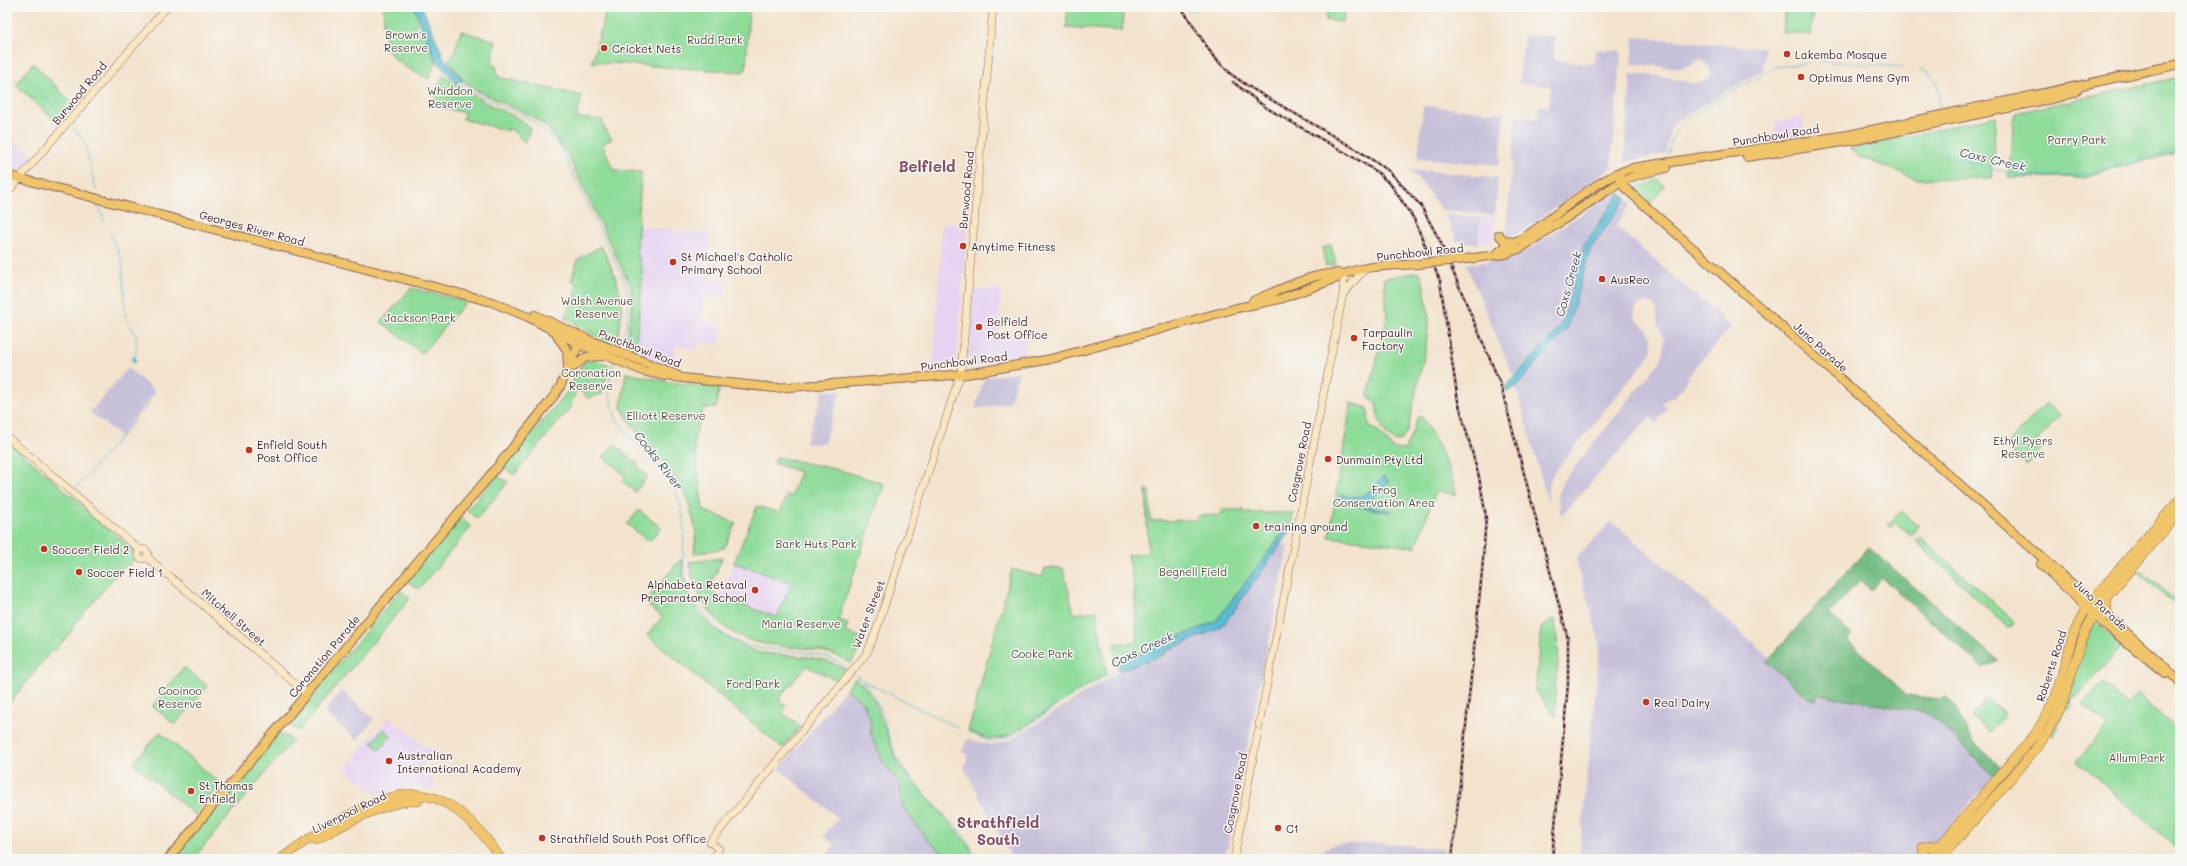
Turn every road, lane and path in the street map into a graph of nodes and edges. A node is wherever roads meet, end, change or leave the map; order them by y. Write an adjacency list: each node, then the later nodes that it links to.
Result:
1 (167, 7): 7 (main road, Burwood Road)
2 (993, 7): 22 (main road, Burwood Road)
3 (2180, 64): 4 (main road, Punchbowl Road)
4 (2079, 87): 5 (main road, Punchbowl Road); 8 (main road, Punchbowl Road)
5 (1617, 173): 8 (main road, Juno Parade); 11 (main road, Punchbowl Road)
6 (7, 175): 7 (main road, Georges River Road)
7 (20, 178): 9 (main road, Burwood Road); 16 (main road, Georges River Road)
8 (1620, 182): 12 (main road, Punchbowl Road); 29 (main road, Juno Parade)
9 (7, 193)
10 (1500, 235): 11 (main road)
11 (1514, 242): 12 (main road, Punchbowl Road)
12 (1498, 253): 13 (main road, Punchbowl Road, bridge)
13 (1369, 269): 14 (main road, Punchbowl Road); 15 (main road)
14 (1344, 274): 15 (main road, Cosgrove Road); 22 (main road, Punchbowl Road)
15 (1342, 294): 40 (main road, Cosgrove Road)
16 (492, 302): 17 (main road, Georges River Road); 18 (main road, Georges River Road)
17 (551, 330): 18 (main road, Georges River Road); 21 (main road)
18 (584, 343): 19 (main road, Punchbowl Road); 20 (main road, Coronation Parade); 21 (main road, Coronation Parade); 23 (main road, Punchbowl Road)
19 (607, 357): 20 (main road); 23 (main road, Punchbowl Road)
20 (574, 366): 25 (main road, Coronation Parade)
21 (568, 372): 25 (main road, Coronation Parade)
22 (960, 374): 23 (main road, Punchbowl Road); 39 (main road, Water Street)
23 (686, 378)
24 (7, 437): 32 (main road, Mitchell Street)
25 (497, 467): 32 (main road, Coronation Parade)
26 (2180, 499): 29 (highway, Roberts Road)
27 (2180, 512): 28 (highway, Roberts Road)
28 (2107, 595): 29 (highway, Roberts Road); 30 (highway)
29 (2092, 608): 30 (main road, Juno Parade); 31 (main road, Juno Parade); 33 (highway, Roberts Road); 33 (highway, Roberts Road)
30 (2107, 616): 31 (main road, Juno Parade)
31 (2180, 683)
32 (307, 694): 34 (main road, Coronation Parade)
33 (1935, 858)
34 (168, 859)
35 (281, 859): 38 (highway, Liverpool Road)
36 (291, 859): 37 (highway, Liverpool Road)
37 (496, 859)
38 (501, 859)
39 (712, 859)
40 (1234, 859)

